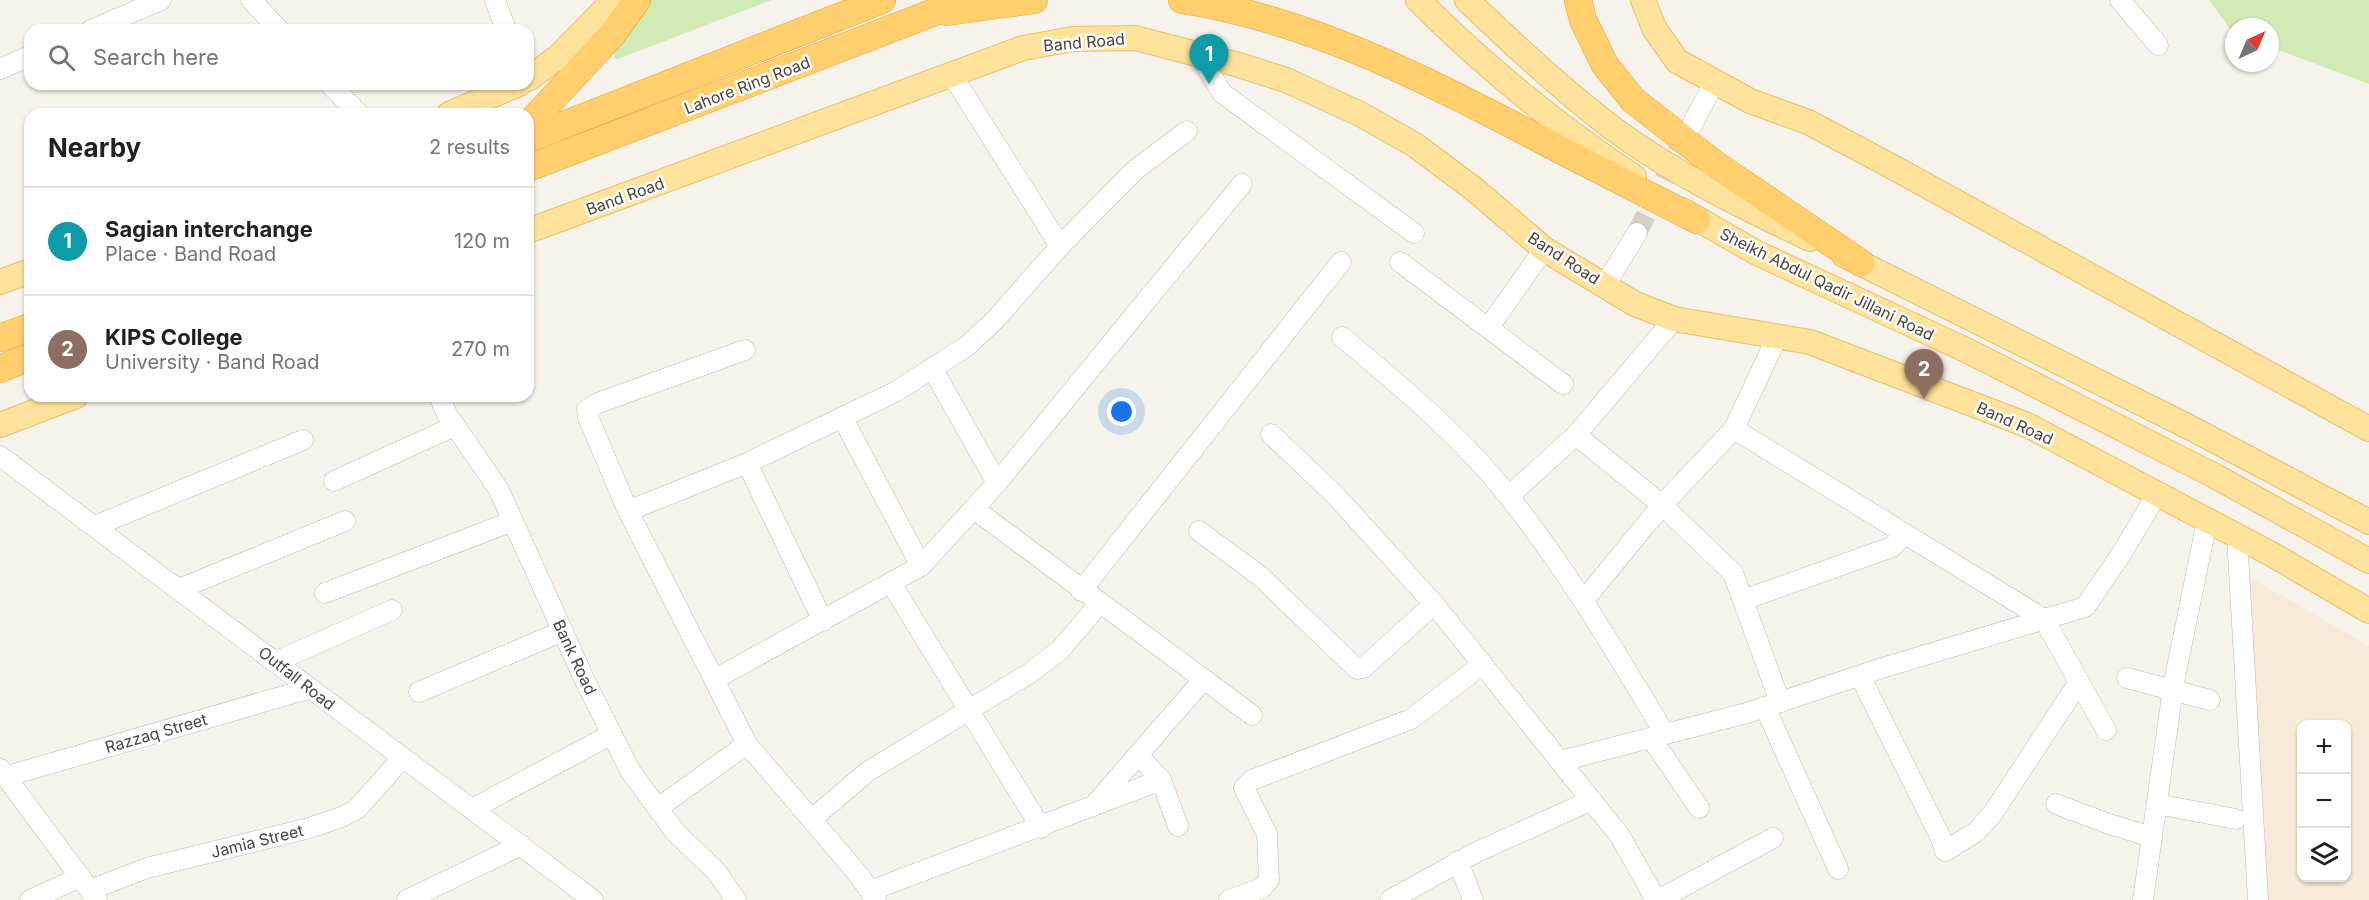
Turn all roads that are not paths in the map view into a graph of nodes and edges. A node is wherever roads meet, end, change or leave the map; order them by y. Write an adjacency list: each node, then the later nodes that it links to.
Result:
1 (160, 0): 16 (street)
2 (251, 0): 17 (street)
3 (495, 0): 18 (street)
4 (614, 0): 23 (main road)
5 (637, 0): 30 (highway)
6 (882, 0): 33 (highway, Lahore Ring Road)
7 (966, 0): 15 (highway, Lahore Ring Road)
8 (1034, 0): 15 (highway)
9 (1182, 0): 36 (highway)
10 (1418, 0): 36 (main road, Sheikh Abdul Qadir Jillani Road)
11 (1467, 0): 44 (main road, Sheikh Abdul Qadir Jillani Road)
12 (1578, 0): 44 (highway)
13 (1643, 0): 25 (main road)
14 (2120, 0): 19 (street)
15 (927, 15): 34 (highway, Lahore Ring Road)
16 (105, 24)
17 (273, 24)
18 (504, 24)
19 (2158, 45)
20 (1199, 54): 24 (main road, Band Road); 38 (street); 41 (main road, Band Road)
21 (24, 59): 22 (street)
22 (0, 69)
23 (534, 75)
24 (952, 75): 37 (main road, Band Road); 40 (street)
25 (1715, 81): 31 (street); 65 (main road)
26 (336, 90): 28 (street)
27 (505, 90): 29 (main road)
28 (353, 108)
29 (463, 108)
30 (534, 119)
31 (1692, 124)
32 (1187, 131): 40 (street)
33 (534, 137)
34 (534, 166)
35 (1242, 184): 72 (street)
36 (1696, 220): 86 (main road, Sheikh Abdul Qadir Jillani Road)
37 (534, 229)
38 (1414, 233)
39 (1637, 233): 47 (street, Band Road)
40 (1060, 246): 56 (street)
41 (1544, 249): 47 (main road, Band Road); 49 (street)
42 (1341, 262): 90 (street)
43 (1400, 262): 49 (street)
44 (1861, 263): 81 (main road, Sheikh Abdul Qadir Jillani Road)
45 (24, 273): 46 (main road)
46 (0, 282)
47 (1605, 285): 48 (main road, Band Road)
48 (1674, 319): 51 (main road, Band Road); 67 (street)
49 (1489, 327): 58 (street)
50 (24, 329): 52 (highway)
51 (1779, 335): 64 (street); 73 (main road, Band Road)
52 (0, 338)
53 (1342, 338): 74 (street)
54 (745, 350): 77 (street)
55 (24, 359): 57 (highway)
56 (932, 368): 61 (street); 72 (street)
57 (0, 369)
58 (1563, 384)
59 (60, 402): 62 (main road)
60 (443, 402): 63 (street, Bank Road)
61 (842, 417): 70 (street); 87 (street)
62 (0, 425)
63 (455, 426): 71 (street); 79 (street, Bank Road)
64 (1734, 429): 75 (street); 84 (street)
65 (2369, 429)
66 (1271, 434): 95 (street)
67 (1576, 435): 74 (street); 75 (street)
68 (303, 440): 82 (street)
69 (0, 456): 82 (street, Outfall Road)
70 (747, 463): 77 (street); 99 (street)
71 (334, 481)
72 (997, 483): 76 (street)
73 (2157, 494): 80 (main road, Band Road); 98 (street)
74 (1509, 496): 92 (street)
75 (1662, 505): 92 (street); 93 (street)
76 (974, 509): 87 (street); 90 (street)
77 (628, 511): 105 (street)
78 (345, 521): 89 (street)
79 (513, 521): 91 (street); 100 (street, Bank Road)
80 (2207, 521): 85 (main road, Band Road); 109 (street)
81 (2369, 522)
82 (95, 526): 89 (street, Outfall Road)
83 (1199, 531): 95 (street)
84 (1905, 534): 93 (street); 98 (street)
85 (2237, 536): 97 (main road, Band Road); 151 (street)
86 (2369, 561)
87 (921, 566): 88 (street)
88 (891, 583): 99 (street); 113 (street)
89 (179, 589): 101 (street, Outfall Road)
90 (1081, 591): 94 (street)
91 (325, 593)
92 (1584, 600): 117 (street)
93 (1743, 600): 112 (street)
94 (1099, 604): 106 (street); 113 (street)
95 (1434, 604): 102 (street)
96 (392, 610): 101 (street)
97 (2369, 611)
98 (2044, 619): 103 (street); 107 (street)
99 (823, 621): 105 (street)
100 (563, 631): 110 (street); 116 (street, Bank Road)
101 (276, 662): 108 (street, Outfall Road)
102 (1483, 664): 121 (street); 147 (street)
103 (1860, 676): 107 (street); 112 (street)
104 (2127, 678): 109 (street)
105 (715, 680): 118 (street)
106 (1203, 680): 114 (street); 119 (street)
107 (2079, 682): 115 (street)
108 (308, 689): 120 (street, Outfall Road); 122 (street, Razzaq Street)
109 (2173, 690): 111 (street); 126 (street)
110 (418, 692)
111 (2210, 700)
112 (1772, 705): 117 (street); 139 (street)
113 (969, 712): 131 (street); 134 (street)
114 (1252, 715)
115 (2106, 730)
116 (612, 734): 128 (street, Bank Road); 130 (street)
117 (1658, 736): 121 (street); 129 (street)
118 (747, 744): 128 (street); 131 (street)
119 (1138, 755): 123 (street); 127 (street)
120 (403, 757): 130 (street, Outfall Road); 140 (street, Jamia Street)
121 (1561, 761): 124 (street)
122 (2, 773): 140 (street)
123 (1161, 780): 127 (street); 133 (street)
124 (1592, 800): 138 (street); 150 (street)
125 (2056, 804): 135 (street)
126 (2157, 804): 132 (street); 135 (street)
127 (1093, 806): 134 (street)
128 (658, 808): 146 (street, Bank Road)
129 (1699, 808)
130 (472, 809): 137 (street, Outfall Road)
131 (812, 819): 141 (street)
132 (2236, 819)
133 (1178, 826)
134 (1041, 828): 141 (street)
135 (2152, 837): 142 (street)
136 (1773, 838): 150 (street)
137 (521, 845): 144 (street); 145 (street, Outfall Road)
138 (1458, 861): 148 (street); 149 (street)
139 (1838, 869)
140 (89, 889): 143 (street, Jamia Street)
141 (873, 895)
142 (2149, 899)
143 (30, 900)
144 (407, 900)
145 (593, 900)
146 (736, 900)
147 (1229, 900)
148 (1390, 900)
149 (1473, 900)
150 (1657, 900)
151 (2258, 900)

